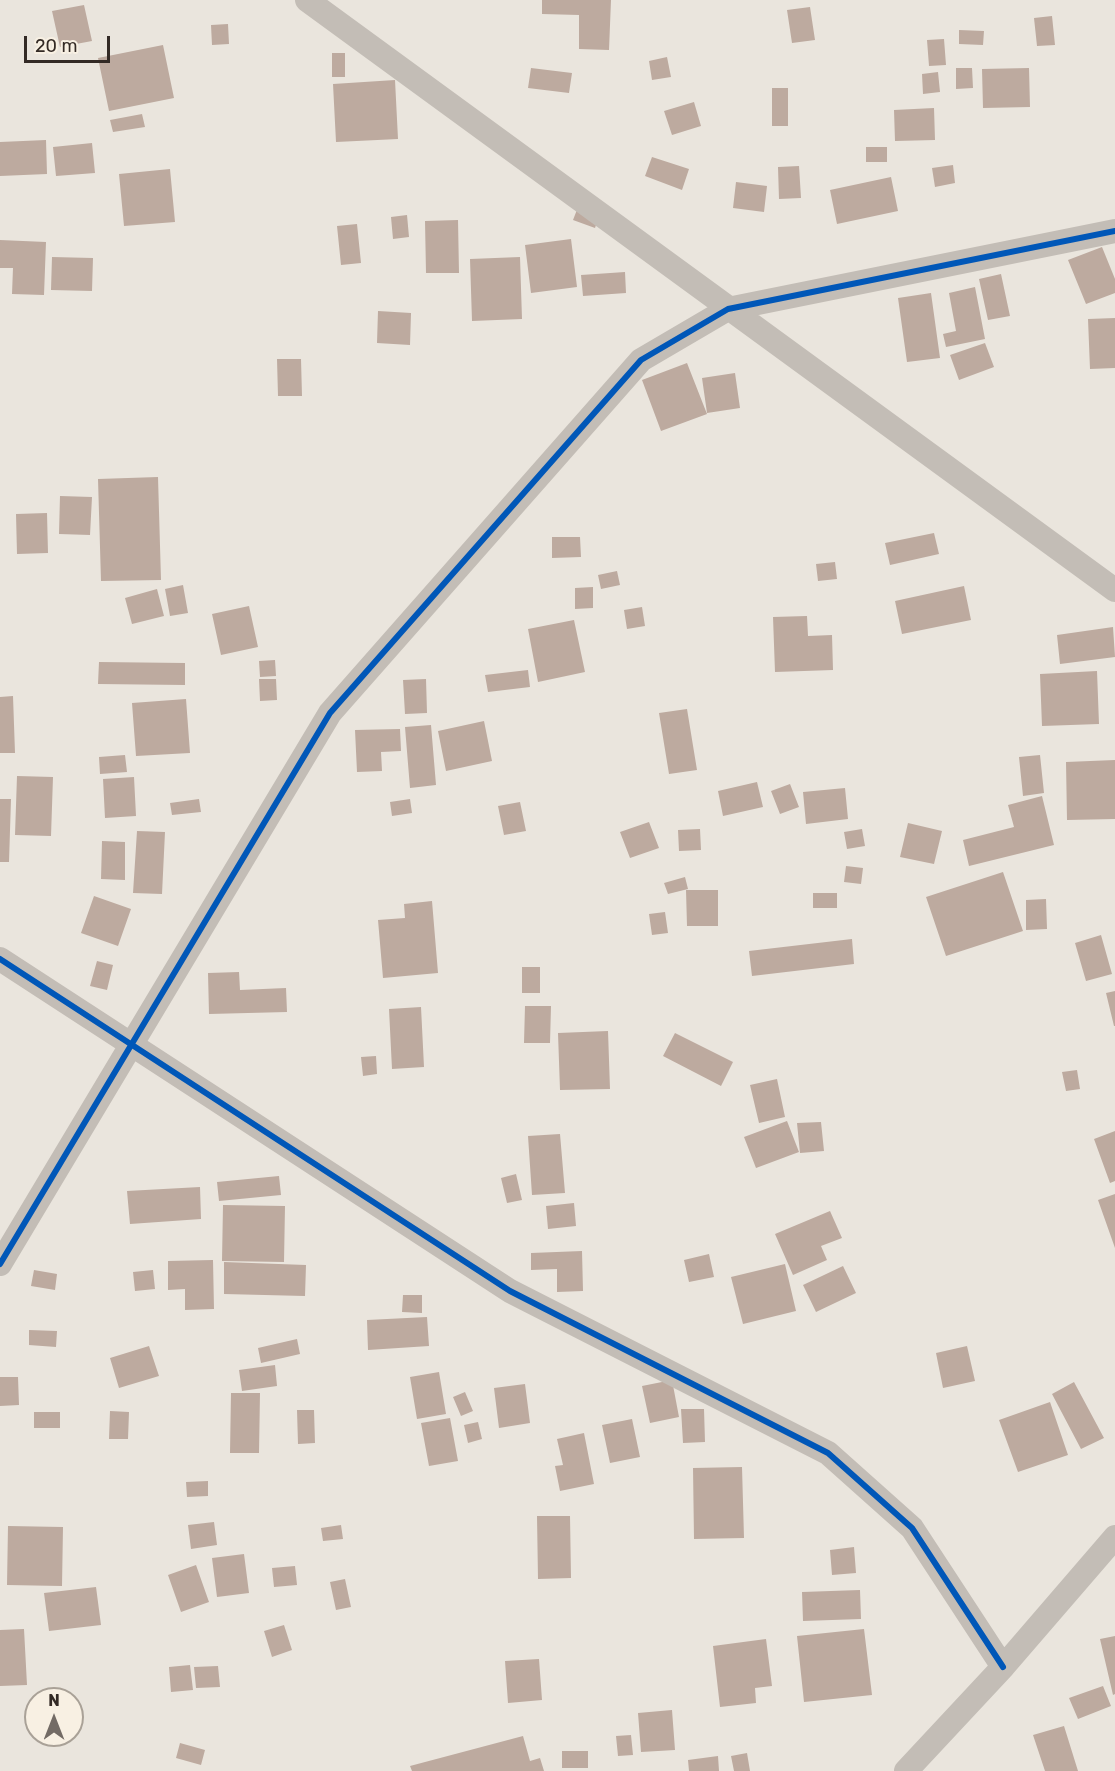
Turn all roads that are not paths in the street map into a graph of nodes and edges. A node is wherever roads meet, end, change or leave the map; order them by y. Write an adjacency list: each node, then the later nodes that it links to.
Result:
1 (307, 0): 3 (street)
2 (1115, 231): 3 (street)
3 (728, 309): 4 (street); 6 (street)
4 (1115, 590)
5 (0, 959): 6 (street)
6 (132, 1043): 7 (street); 9 (street)
7 (0, 1263)
8 (1115, 1537): 9 (street)
9 (1003, 1667): 10 (street)
10 (906, 1771)

